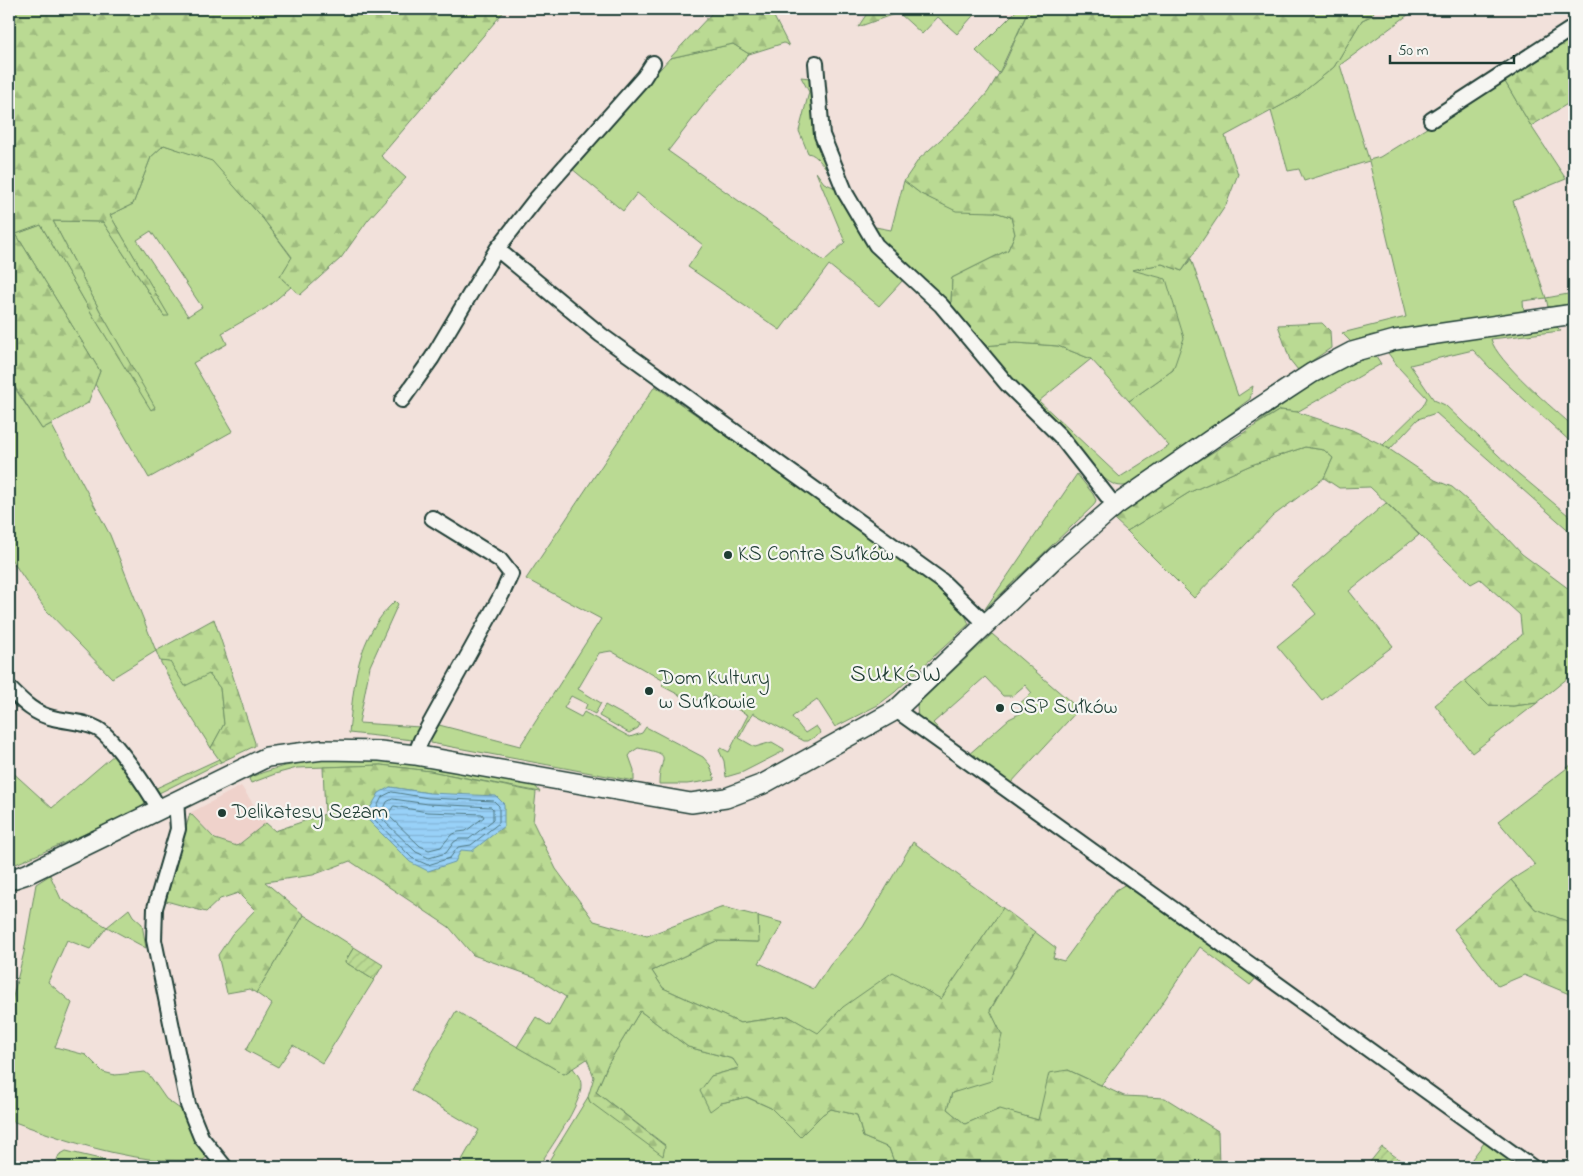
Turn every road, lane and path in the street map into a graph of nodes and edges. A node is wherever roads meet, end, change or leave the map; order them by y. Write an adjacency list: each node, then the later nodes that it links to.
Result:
1 (1574, 27): 4 (street)
2 (653, 63): 5 (street)
3 (816, 63): 8 (street)
4 (1431, 120)
5 (497, 249): 7 (street); 10 (street)
6 (1574, 314): 8 (street)
7 (402, 400)
8 (1115, 506): 10 (street)
9 (432, 518): 13 (street)
10 (986, 624): 12 (street)
11 (9, 688): 15 (street)
12 (896, 710): 13 (street); 18 (street)
13 (415, 755): 14 (street)
14 (176, 800): 15 (street); 17 (street)
15 (158, 809): 16 (street)
16 (9, 880)
17 (225, 1167)
18 (1532, 1167)

